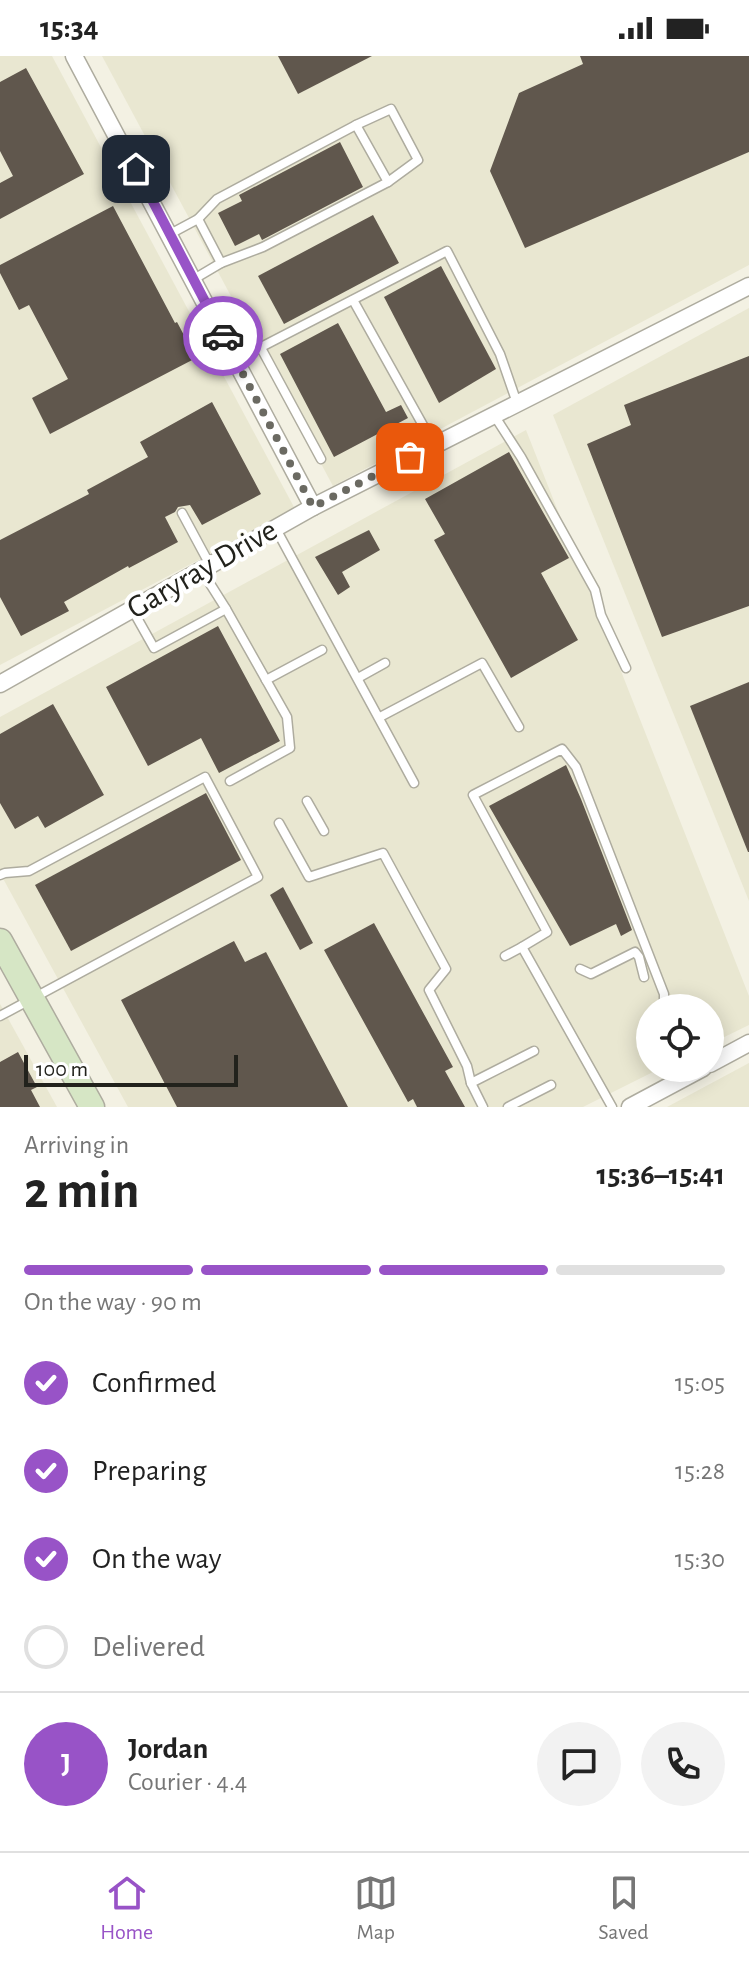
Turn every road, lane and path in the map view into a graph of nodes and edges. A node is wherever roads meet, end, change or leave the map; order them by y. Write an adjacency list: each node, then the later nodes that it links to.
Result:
1 (74, 56): 5 (street)
2 (356, 125): 3 (lane); 3 (lane); 4 (lane)
3 (388, 182): 6 (lane)
4 (198, 219): 5 (lane); 6 (lane)
5 (170, 234): 7 (street)
6 (221, 263): 7 (lane)
7 (194, 279): 11 (street)
8 (749, 286): 12 (street, Garyray Drive)
9 (353, 300): 10 (lane); 12 (lane); 14 (lane)
10 (261, 348): 11 (lane); 15 (lane)
11 (236, 360): 16 (street)
12 (517, 403): 13 (street, Garyray Drive)
13 (494, 414): 14 (street, Garyray Drive); 24 (lane)
14 (434, 445): 16 (street, Garyray Drive)
15 (321, 459)
16 (313, 507): 18 (street, Garyray Drive)
17 (182, 513): 19 (lane)
18 (275, 528): 19 (street, Garyray Drive); 25 (lane)
19 (206, 568): 20 (street, Garyray Drive); 21 (lane)
20 (132, 609): 21 (lane); 27 (street, Garyray Drive)
21 (226, 609): 26 (lane)
22 (322, 650): 26 (lane)
23 (385, 663): 25 (lane)
24 (626, 668)
25 (358, 678): 28 (lane)
26 (266, 680): 30 (lane)
27 (0, 684)
28 (380, 717): 29 (lane); 31 (lane)
29 (519, 727)
30 (230, 781)
31 (414, 783)
32 (307, 801): 34 (lane)
33 (279, 823): 48 (lane)
34 (324, 831)
35 (0, 875): 42 (lane)
36 (0, 941): 42 (street)
37 (522, 947): 38 (lane); 41 (lane); 53 (lane)
38 (505, 956)
39 (580, 969): 40 (lane)
40 (644, 977)
41 (664, 994)
42 (32, 999): 43 (lane); 50 (street)
43 (0, 1016)
44 (749, 1043): 46 (street)
45 (534, 1051): 48 (lane)
46 (724, 1056)
47 (676, 1082): 54 (street)
48 (471, 1083): 51 (lane)
49 (551, 1085): 52 (lane)
50 (92, 1107)
51 (483, 1107)
52 (508, 1107)
53 (612, 1107)
54 (630, 1107)

